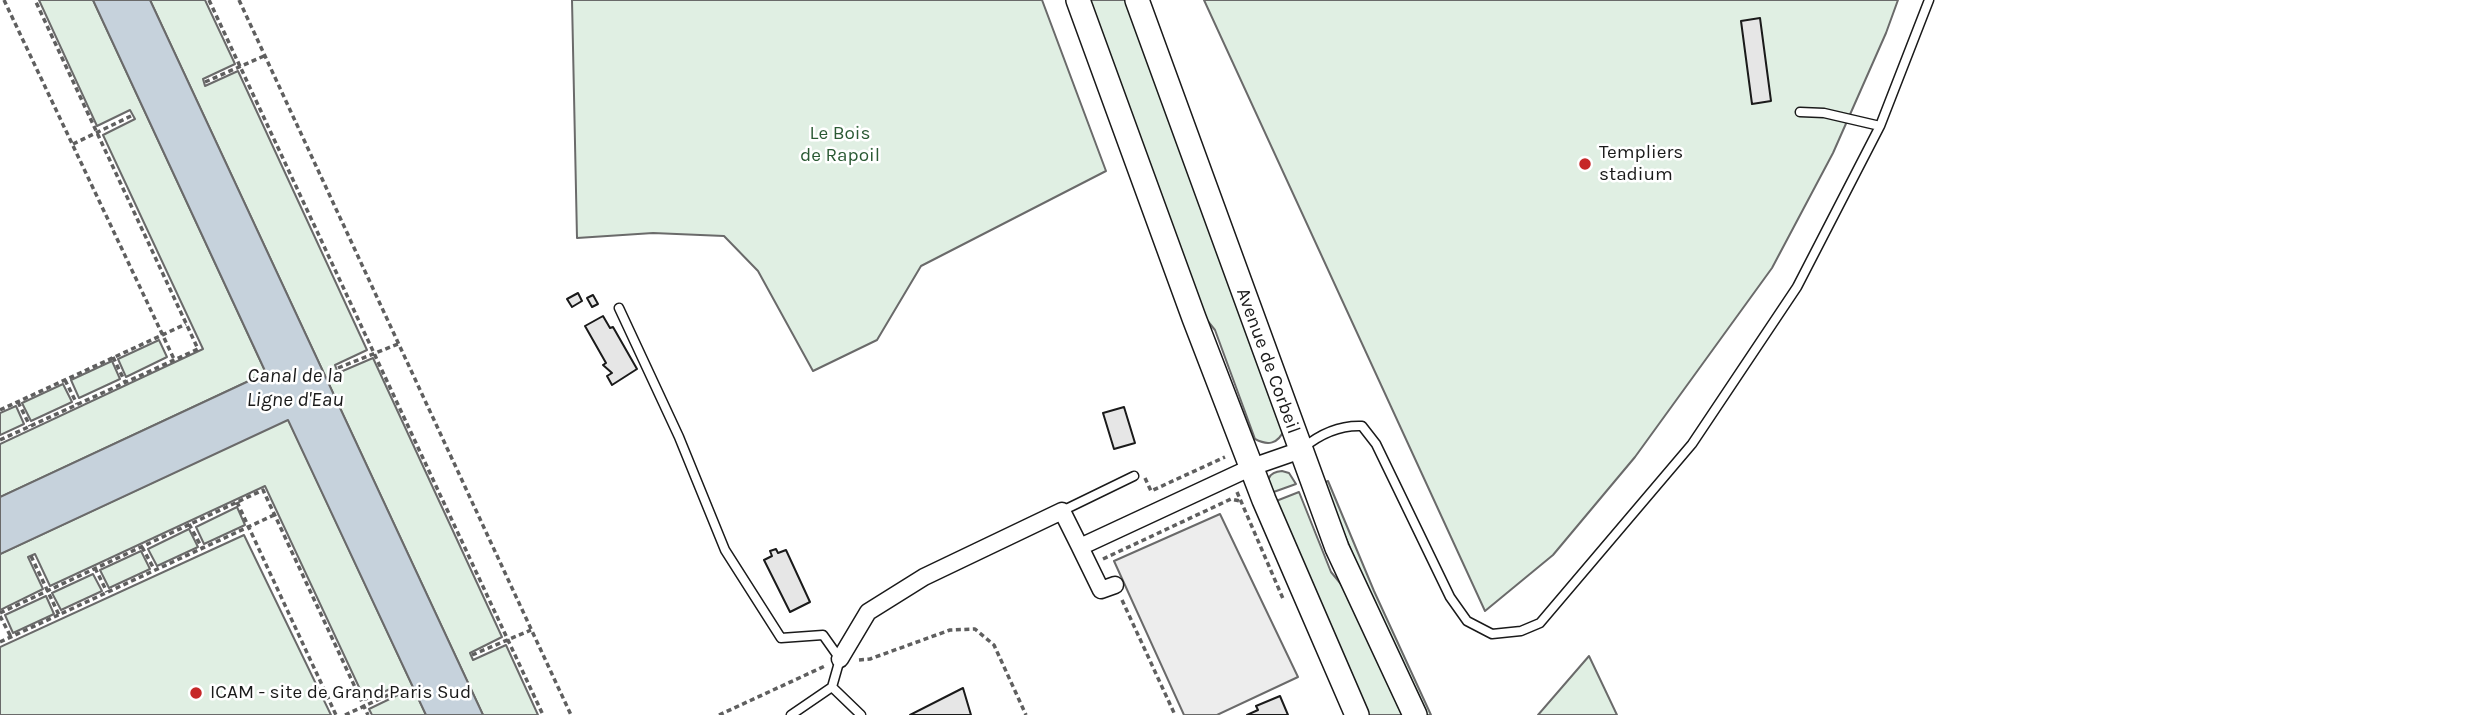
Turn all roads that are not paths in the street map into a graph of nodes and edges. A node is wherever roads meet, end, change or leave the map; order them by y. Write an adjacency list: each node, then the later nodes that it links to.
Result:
1 (1078, 0): 8 (main road)
2 (1137, 0): 7 (main road, Avenue de Corbeil)
3 (1930, 0): 5 (lane)
4 (1800, 112): 5 (lane)
5 (1880, 126): 7 (lane)
6 (619, 308): 13 (lane)
7 (1301, 450): 8 (street); 18 (main road, Avenue de Corbeil)
8 (1252, 467): 11 (street); 17 (main road)
9 (1135, 476): 10 (lane)
10 (1062, 511): 11 (street); 13 (street)
11 (1087, 544): 12 (street)
12 (1115, 585)
13 (840, 659): 14 (lane)
14 (832, 687): 15 (lane); 16 (lane)
15 (791, 715)
16 (861, 715)
17 (1357, 715)
18 (1415, 715)

